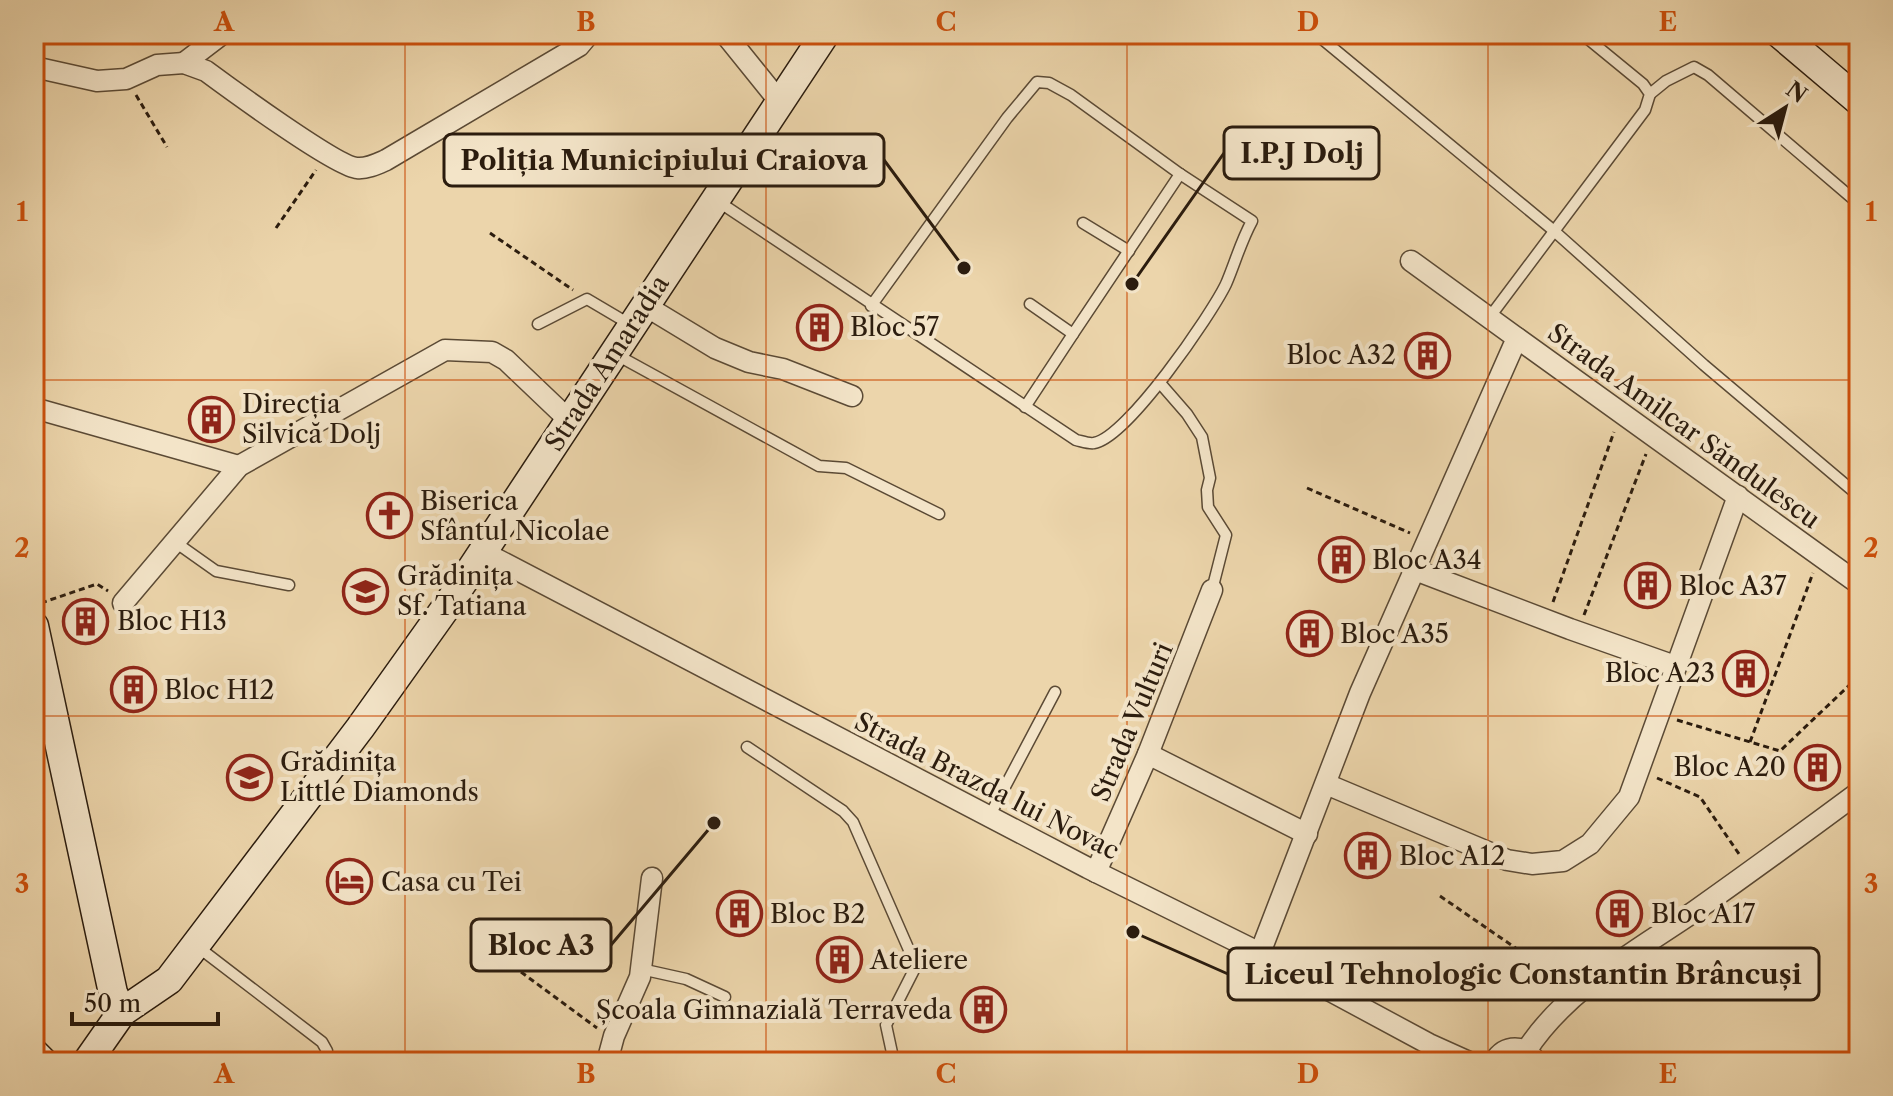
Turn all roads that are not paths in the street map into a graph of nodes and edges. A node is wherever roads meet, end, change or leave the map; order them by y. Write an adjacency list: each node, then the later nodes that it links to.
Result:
1 (222, 34): 8 (street)
2 (589, 34): 8 (street)
3 (725, 34): 11 (street)
4 (825, 34): 11 (main road, Strada Amaradia)
5 (1316, 34): 17 (lane)
6 (1582, 34): 10 (lane)
7 (1780, 34): 12 (main road)
8 (184, 63): 9 (street)
9 (34, 67)
10 (1650, 94): 15 (lane); 17 (lane)
11 (779, 101): 14 (main road, Strada Amaradia)
12 (1859, 101)
13 (1180, 174): 18 (lane); 21 (lane); 28 (lane)
14 (714, 199): 21 (lane); 22 (main road, Strada Amaradia)
15 (1859, 204)
16 (1083, 223): 18 (lane)
17 (1553, 230): 23 (lane); 35 (lane)
18 (1129, 251): 25 (lane)
19 (1411, 261): 23 (street, Strada Amilcar Săndulescu)
20 (1030, 304): 25 (lane)
21 (871, 306): 30 (lane)
22 (638, 315): 24 (lane); 27 (main road, Strada Amaradia); 29 (street)
23 (1489, 318): 26 (street, Strada Amilcar Săndulescu)
24 (538, 324)
25 (1073, 334): 30 (lane)
26 (1517, 338): 34 (street, Strada Amilcar Săndulescu); 39 (street, Strada Amilcar Săndulescu)
27 (614, 353): 32 (main road, Strada Amaradia); 36 (lane)
28 (1160, 383): 30 (lane); 42 (lane)
29 (852, 396)
30 (1025, 407)
31 (34, 408): 33 (street)
32 (570, 421): 33 (street); 38 (main road, Strada Amaradia)
33 (239, 466): 37 (street)
34 (1738, 496): 40 (street, Strada Amilcar Săndulescu); 45 (street)
35 (1859, 496)
36 (939, 514)
37 (175, 542): 41 (lane); 43 (street)
38 (483, 552): 52 (street, Strada Brazda lui Novac); 56 (main road, Strada Amaradia)
39 (1415, 570): 45 (street); 50 (street, Strada Amilcar Săndulescu)
40 (1859, 584)
41 (289, 585)
42 (1212, 590): 49 (street, Strada Vulturi)
43 (123, 603)
44 (34, 626): 47 (main road)
45 (1675, 666): 50 (street)
46 (1055, 692): 52 (lane)
47 (42, 704): 60 (main road)
48 (747, 747): 67 (lane)
49 (1148, 754): 53 (street); 54 (street, Strada Vulturi)
50 (1326, 784): 53 (street, Strada Amilcar Săndulescu)
51 (1859, 792): 62 (street)
52 (989, 817): 54 (street, Strada Brazda lui Novac)
53 (1307, 834): 57 (street, Strada Amilcar Săndulescu)
54 (1096, 872): 57 (street, Strada Brazda lui Novac)
55 (652, 878): 58 (street)
56 (196, 945): 60 (main road, Strada Amaradia); 65 (lane)
57 (1260, 953): 68 (street, Strada Brazda lui Novac)
58 (641, 969): 59 (lane); 66 (street)
59 (725, 997)
60 (122, 1012): 64 (main road, Strada Amaradia)
61 (34, 1053): 63 (main road)
62 (1531, 1056): 69 (street)
63 (43, 1062)
64 (87, 1062)
65 (326, 1062)
66 (607, 1062)
67 (894, 1062)
68 (1469, 1062)
69 (1494, 1062)

